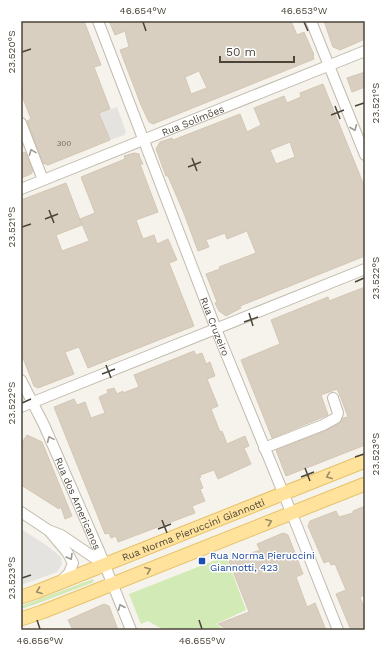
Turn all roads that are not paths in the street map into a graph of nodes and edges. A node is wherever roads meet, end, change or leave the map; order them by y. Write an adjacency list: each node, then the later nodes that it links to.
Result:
1 (98, 21): 6 (street, Rua Cruzeiro)
2 (311, 21): 4 (street)
3 (365, 51): 4 (street, Rua Solimões)
4 (329, 65): 6 (street, Rua Solimões); 7 (street, one-way to 7)
5 (21, 123): 8 (street, one-way to 5)
6 (143, 140): 8 (street, Rua Solimões); 11 (street, Rua Cruzeiro)
7 (365, 155)
8 (43, 180): 9 (street, Rua Solimões)
9 (21, 189)
10 (365, 269): 11 (street)
11 (216, 329): 14 (street); 16 (street, Rua Cruzeiro)
12 (21, 380): 14 (street, Rua dos Americanos)
13 (333, 398): 16 (street)
14 (33, 402): 15 (street); 23 (street, Rua dos Americanos, one-way to 14)
15 (21, 407)
16 (264, 448): 19 (street, Rua Cruzeiro)
17 (365, 461): 19 (main road, Rua Norma Pieruccini Giannotti, one-way to 19)
18 (365, 484): 21 (main road, Rua Norma Pieruccini Giannotti)
19 (284, 494): 21 (street, Rua Cruzeiro); 23 (main road, Rua Norma Pieruccini Giannotti)
20 (21, 512): 22 (street)
21 (292, 513): 25 (main road, Rua Norma Pieruccini Giannotti, one-way to 21); 29 (street, Rua Cruzeiro)
22 (48, 530): 23 (street); 24 (street, one-way to 24)
23 (105, 565): 24 (main road, Rua Norma Pieruccini Giannotti); 25 (street, Rua dos Americanos)
24 (57, 584): 26 (main road, Rua Norma Pieruccini Giannotti, one-way to 26)
25 (112, 584): 27 (main road, Rua Norma Pieruccini Giannotti); 28 (street, Rua dos Americanos, one-way to 25)
26 (21, 597)
27 (21, 619)
28 (131, 630)
29 (338, 630)

